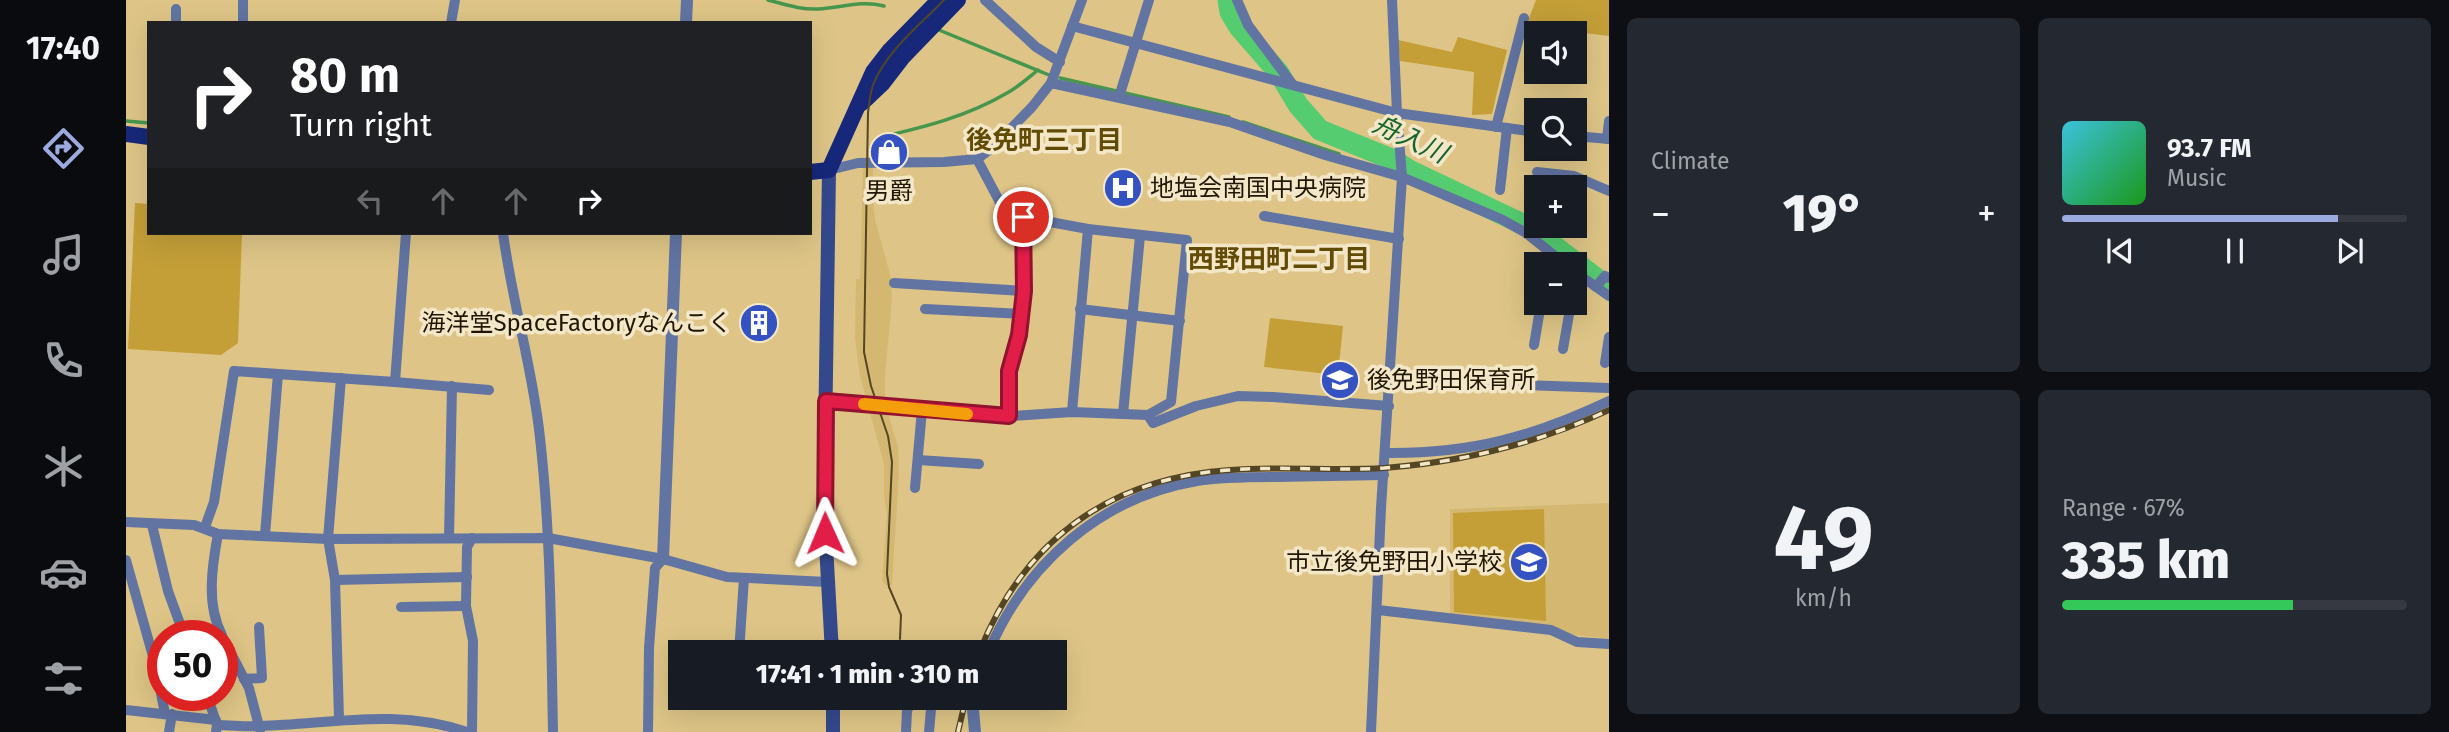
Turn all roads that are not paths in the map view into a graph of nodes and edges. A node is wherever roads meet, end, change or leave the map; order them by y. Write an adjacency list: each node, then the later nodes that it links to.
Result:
1 (243, 0): 14 (street)
2 (455, 0): 15 (street)
3 (687, 0): 16 (street)
4 (939, 0): 23 (main road)
5 (958, 0): 23 (main road)
6 (985, 0): 19 (street)
7 (1082, 0): 17 (street)
8 (1149, 0): 18 (street)
9 (1237, 0): 21 (street)
10 (1392, 0): 24 (street)
11 (176, 9): 13 (street)
12 (1524, 19): 26 (street)
13 (176, 21)
14 (243, 21)
15 (451, 21)
16 (686, 21)
17 (1072, 26): 18 (street); 19 (street)
18 (1135, 43): 21 (street); 22 (street)
19 (1060, 62): 20 (street)
20 (1051, 83): 22 (street); 32 (street)
21 (1291, 85): 24 (street)
22 (1119, 97): 33 (street)
23 (855, 110): 34 (main road)
24 (1397, 113): 26 (street); 33 (street)
25 (1609, 121): 31 (street)
26 (1501, 128): 27 (street); 37 (street)
27 (1524, 131)
28 (126, 134): 29 (main road)
29 (147, 137)
30 (1587, 137): 31 (street)
31 (1608, 139)
32 (977, 159): 34 (street); 40 (street)
33 (1402, 168): 46 (street); 47 (street)
34 (829, 170): 35 (main road); 72 (main road)
35 (812, 172)
36 (1537, 172): 38 (street)
37 (1500, 190)
38 (1609, 191)
39 (1264, 216): 46 (street)
40 (1023, 217): 41 (street); 52 (street)
41 (1088, 229): 45 (street); 55 (street)
42 (406, 235): 68 (street)
43 (503, 235): 92 (street)
44 (676, 235): 94 (street)
45 (1140, 236): 59 (street); 60 (street)
46 (1399, 239): 67 (street)
47 (1549, 251)
48 (1609, 278): 51 (street)
49 (1587, 282): 51 (street)
50 (894, 283): 52 (street)
51 (1596, 287): 53 (street)
52 (1024, 291): 56 (street)
53 (1609, 296)
54 (925, 309): 56 (street)
55 (1080, 309): 59 (street); 76 (street)
56 (1022, 314): 79 (street)
57 (1539, 315): 62 (street)
58 (1569, 315): 63 (street)
59 (1131, 316): 60 (street); 77 (street)
60 (1180, 321): 78 (street)
61 (1609, 337): 64 (street)
62 (1534, 345)
63 (1563, 349)
64 (1605, 363)
65 (278, 374): 66 (street); 87 (street); 89 (street)
66 (341, 379): 68 (street); 93 (street)
67 (1391, 380): 70 (street); 74 (street)
68 (394, 382): 69 (street)
69 (452, 386): 71 (street); 90 (street)
70 (1609, 388)
71 (489, 390)
72 (826, 401): 75 (street); 99 (main road)
73 (1609, 401): 80 (street)
74 (1389, 406): 78 (street); 80 (street)
75 (922, 410): 79 (street); 81 (street)
76 (1072, 412): 77 (street); 79 (street)
77 (1123, 414): 78 (street)
78 (1148, 415)
79 (1009, 416)
80 (1385, 453): 83 (street)
81 (918, 460): 82 (street); 84 (street)
82 (979, 464)
83 (1384, 475): 103 (street); 109 (street)
84 (915, 488)
85 (127, 519): 86 (street)
86 (152, 524): 87 (street); 104 (street)
87 (205, 527): 88 (street)
88 (218, 534): 89 (street); 105 (street)
89 (265, 535): 93 (street)
90 (449, 538): 91 (street); 93 (street)
91 (472, 538): 92 (street); 96 (street)
92 (548, 538): 94 (street); 124 (street)
93 (328, 539): 98 (street)
94 (663, 559): 97 (street); 125 (street)
95 (126, 560): 100 (street)
96 (467, 577): 98 (street); 101 (street)
97 (744, 578): 99 (street); 107 (street)
98 (335, 580): 119 (street)
99 (827, 582): 108 (main road)
100 (130, 589): 118 (street)
101 (466, 606): 102 (street); 123 (street)
102 (401, 607)
103 (1378, 610): 110 (street); 130 (street)
104 (179, 620)
105 (217, 620)
106 (259, 626): 112 (street)
107 (740, 640)
108 (831, 640)
109 (994, 640)
110 (1609, 644)
111 (238, 667): 112 (street)
112 (244, 678): 121 (street)
113 (126, 710): 118 (street)
114 (833, 710): 126 (main road)
115 (907, 710): 127 (street)
116 (931, 710): 128 (street)
117 (973, 710): 129 (street)
118 (168, 714): 120 (street); 122 (street)
119 (339, 719): 121 (street); 123 (street)
120 (216, 726): 121 (street)
121 (260, 729)
122 (169, 732)
123 (470, 732)
124 (553, 732)
125 (648, 732)
126 (834, 732)
127 (905, 732)
128 (929, 732)
129 (975, 732)
130 (1371, 732)

